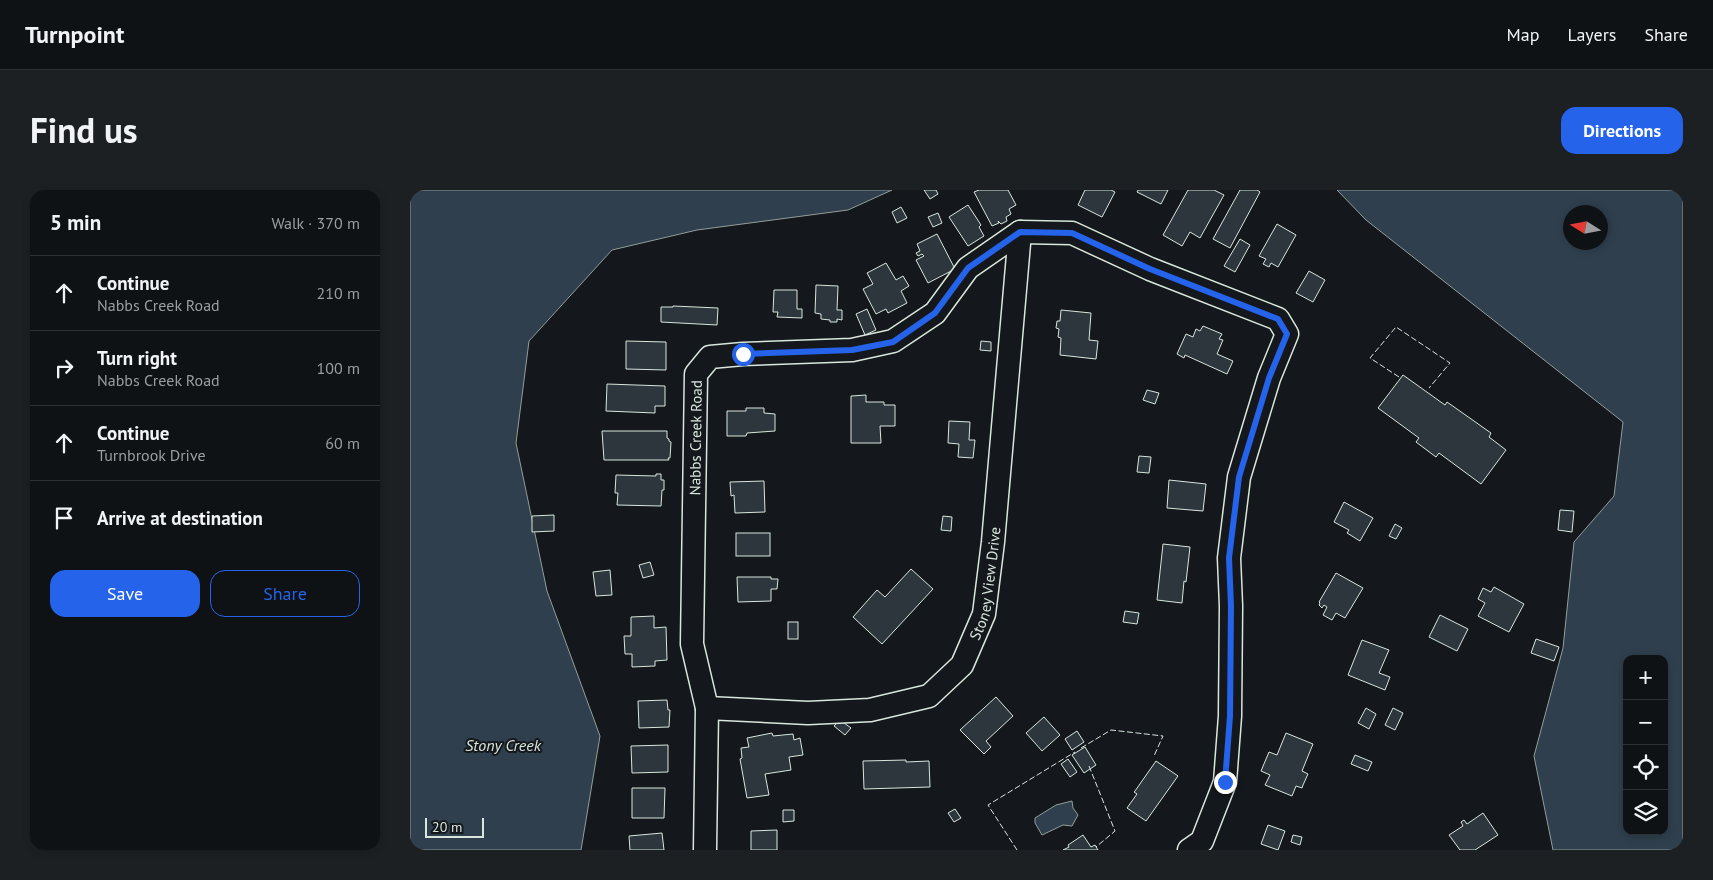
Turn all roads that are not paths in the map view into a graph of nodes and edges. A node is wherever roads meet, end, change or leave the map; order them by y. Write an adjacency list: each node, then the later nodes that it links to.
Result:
1 (1020, 232): 2 (street, Stoney View Drive); 2 (street, Nabbs Creek Road); 4 (street)
2 (707, 708): 3 (street, Nabbs Creek Road)
3 (705, 850)
4 (1189, 850)

